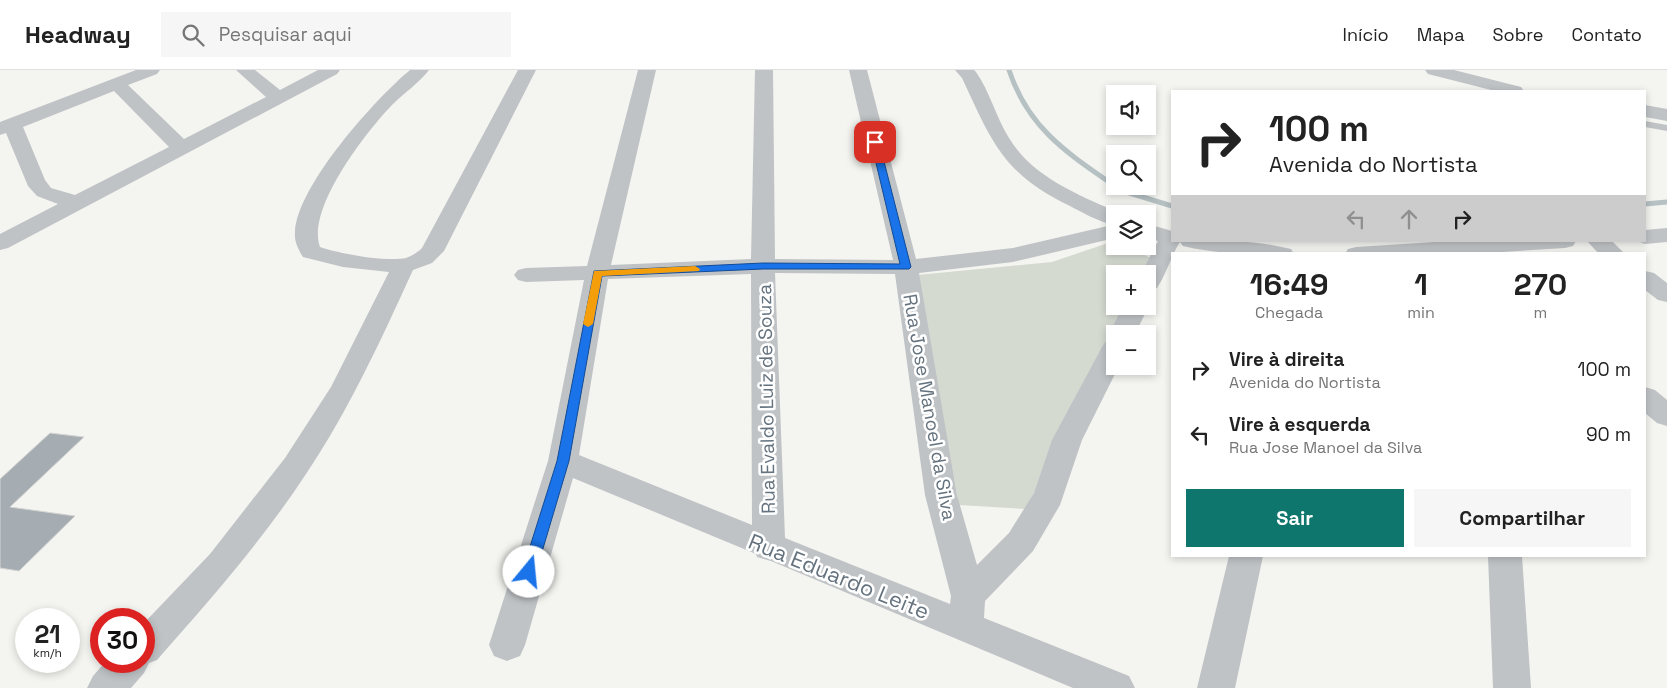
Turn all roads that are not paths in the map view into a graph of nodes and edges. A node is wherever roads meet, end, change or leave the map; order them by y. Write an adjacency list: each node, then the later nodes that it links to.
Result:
1 (151, 70): 11 (street)
2 (245, 70): 13 (street)
3 (331, 70): 13 (street)
4 (420, 70): 36 (street)
5 (527, 70): 36 (street)
6 (647, 70): 40 (street)
7 (764, 70): 37 (street, Rua Evaldo Luiz de Souza)
8 (858, 70): 38 (street, Rua Jose Manoel da Silva)
9 (964, 70): 21 (street)
10 (1434, 70): 12 (street)
11 (116, 83): 17 (street); 19 (street)
12 (1511, 90)
13 (279, 98): 19 (street)
14 (1646, 111): 15 (street)
15 (1667, 115)
16 (1646, 124): 18 (lane)
17 (6, 127): 20 (street)
18 (1667, 128)
19 (182, 148): 20 (street)
20 (76, 203): 31 (street)
21 (1106, 215)
22 (1106, 233): 38 (street)
23 (1156, 233): 26 (street)
24 (1667, 235): 25 (street)
25 (1646, 236)
26 (1171, 237)
27 (1176, 242): 39 (street)
28 (1199, 242): 33 (street)
29 (1555, 242): 32 (street)
30 (1599, 242): 35 (street)
31 (0, 243)
32 (1476, 250): 34 (street)
33 (1269, 252)
34 (1416, 252)
35 (1612, 252)
36 (404, 265): 52 (street)
37 (763, 266): 38 (street); 40 (street); 48 (street, Rua Evaldo Luiz de Souza)
38 (906, 267): 51 (street, Rua Jose Manoel da Silva)
39 (1156, 271)
40 (597, 274): 41 (street); 47 (street)
41 (526, 275)
42 (1646, 279): 43 (street)
43 (1667, 295)
44 (1106, 364): 51 (street)
45 (1646, 398): 46 (street)
46 (1667, 416)
47 (563, 461): 48 (street, Rua Eduardo Leite); 53 (street)
48 (769, 548): 51 (street, Rua Eduardo Leite)
49 (1246, 557): 57 (street)
50 (1505, 557): 58 (street)
51 (967, 612): 56 (street, Rua Eduardo Leite)
52 (155, 636)
53 (507, 645)
54 (120, 673): 55 (street)
55 (106, 688)
56 (1116, 688)
57 (1216, 688)
58 (1512, 688)

